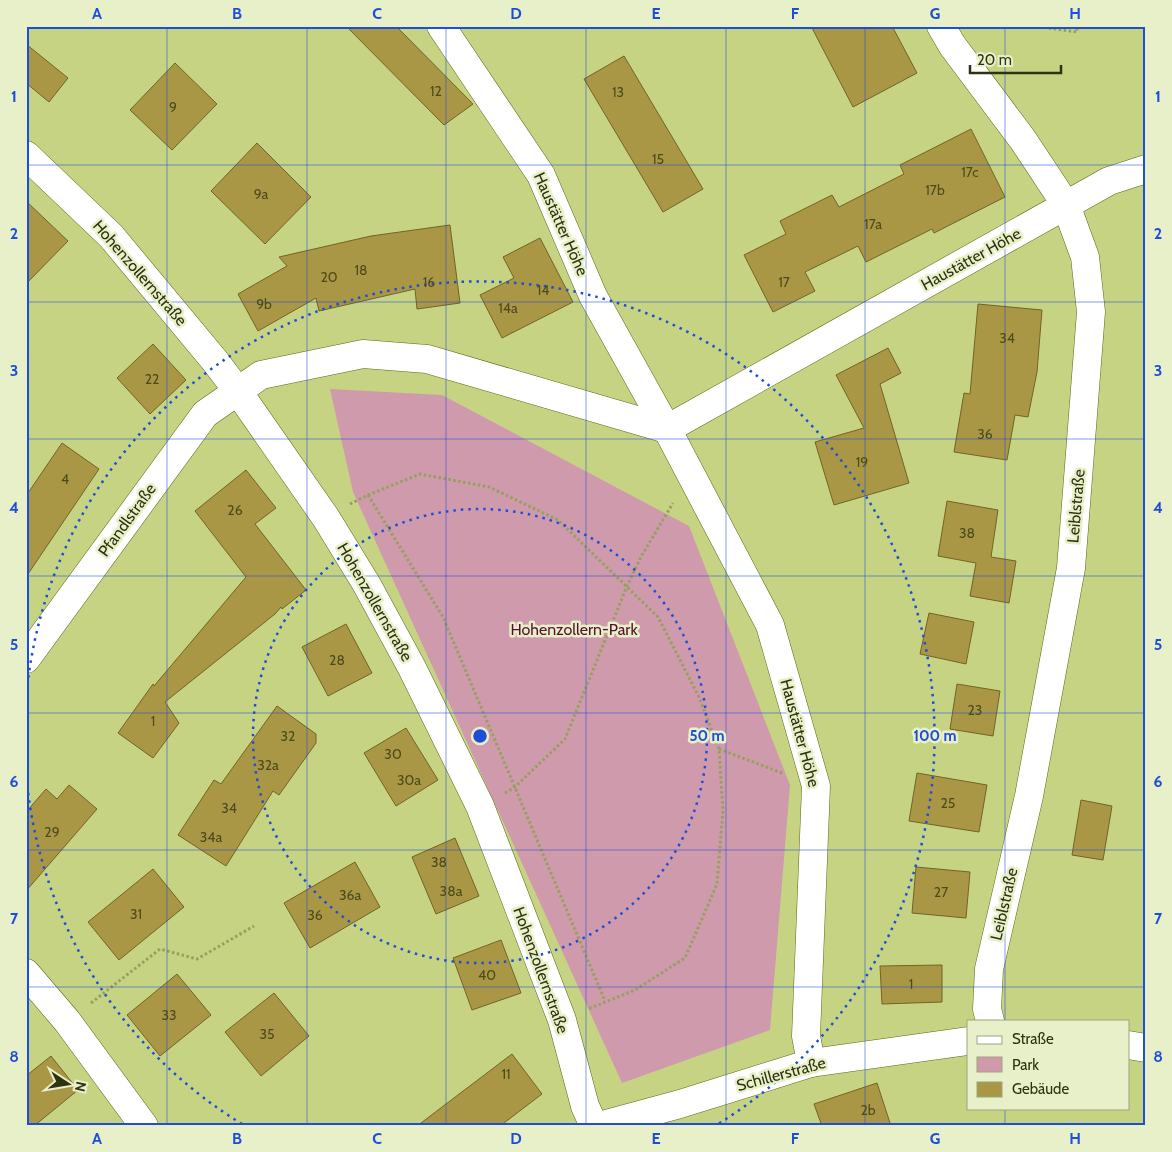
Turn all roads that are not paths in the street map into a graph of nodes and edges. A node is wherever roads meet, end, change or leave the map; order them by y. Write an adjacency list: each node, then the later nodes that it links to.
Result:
1 (441, 26): 7 (street, Haustätter Höhe)
2 (941, 26): 5 (street, Leiblstraße)
3 (26, 155): 6 (street, Hohenzollernstraße)
4 (1146, 169): 5 (street, Haustätter Höhe)
5 (1066, 206): 7 (street, Haustätter Höhe); 10 (street, Leiblstraße)
6 (237, 390): 7 (street); 8 (street, Pfandlstraße); 16 (street, Hohenzollernstraße)
7 (667, 429): 14 (street, Haustätter Höhe)
8 (26, 658)
9 (26, 973): 15 (street)
10 (990, 1020)
11 (967, 1041): 14 (street, Schillerstraße)
12 (1130, 1045): 13 (street)
13 (1146, 1048)
14 (811, 1063): 17 (street, Schillerstraße)
15 (144, 1126)
16 (594, 1126)
17 (598, 1126)

